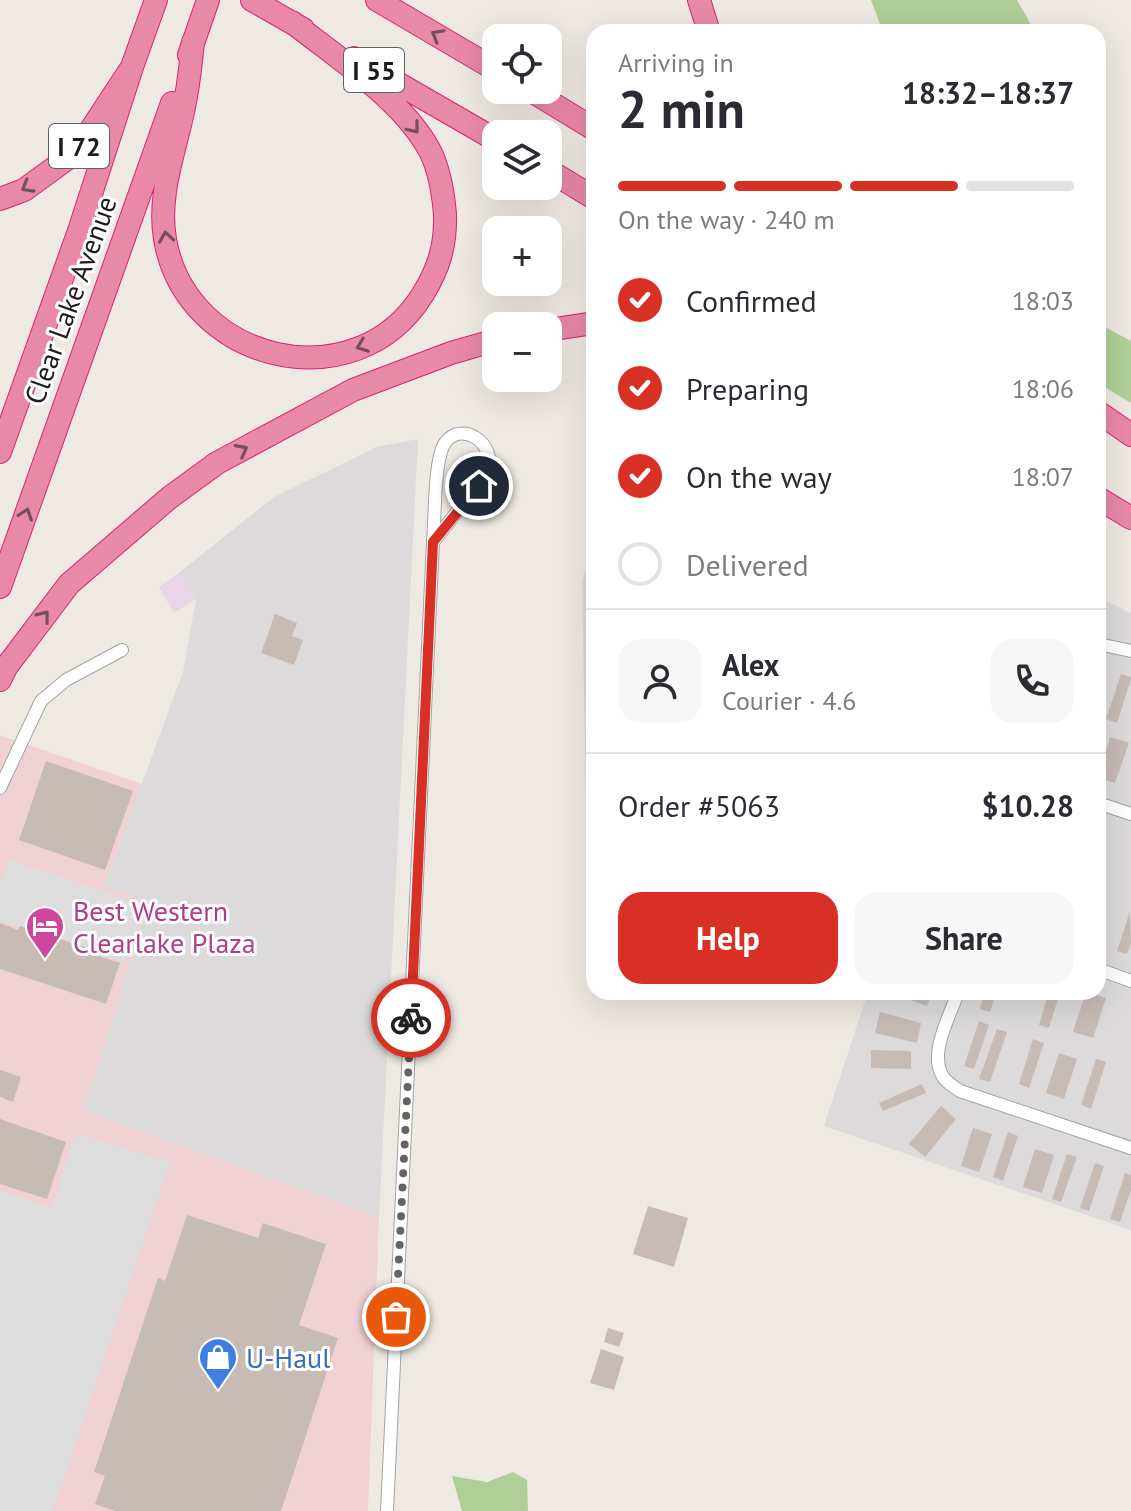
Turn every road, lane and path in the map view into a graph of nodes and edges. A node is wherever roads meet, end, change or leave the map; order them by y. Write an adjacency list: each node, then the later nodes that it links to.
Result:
1 (208, 0): 8 (highway)
2 (252, 0): 6 (highway, I 55)
3 (377, 0): 9 (highway, I 55, one-way to 3)
4 (699, 0): 7 (highway)
5 (153, 6): 10 (highway, I 72)
6 (292, 22): 8 (highway, one-way to 8); 13 (highway, I 55)
7 (706, 24)
8 (195, 37): 28 (highway, Clear Lake Avenue, one-way to 8)
9 (482, 62)
10 (132, 67): 16 (highway, I 72, one-way to 16); 24 (highway, Clear Lake Avenue)
11 (553, 104): 12 (highway)
12 (586, 124)
13 (482, 132)
14 (562, 179): 15 (highway)
15 (586, 193)
16 (0, 199)
17 (586, 324): 18 (highway)
18 (562, 328)
19 (482, 344): 32 (highway, one-way to 19)
20 (1106, 418): 22 (highway)
21 (1106, 433): 23 (highway)
22 (1131, 435)
23 (1131, 448)
24 (0, 452)
25 (1106, 503): 26 (highway)
26 (1131, 518)
27 (433, 542): 27 (street); 40 (street)
28 (0, 587)
29 (1106, 646): 31 (street)
30 (122, 650): 33 (street)
31 (1131, 651)
32 (0, 680)
33 (0, 788)
34 (1106, 806): 35 (street)
35 (1131, 814)
36 (1106, 972): 37 (street)
37 (1131, 981)
38 (956, 1000): 39 (street)
39 (1131, 1148)
40 (387, 1511)

